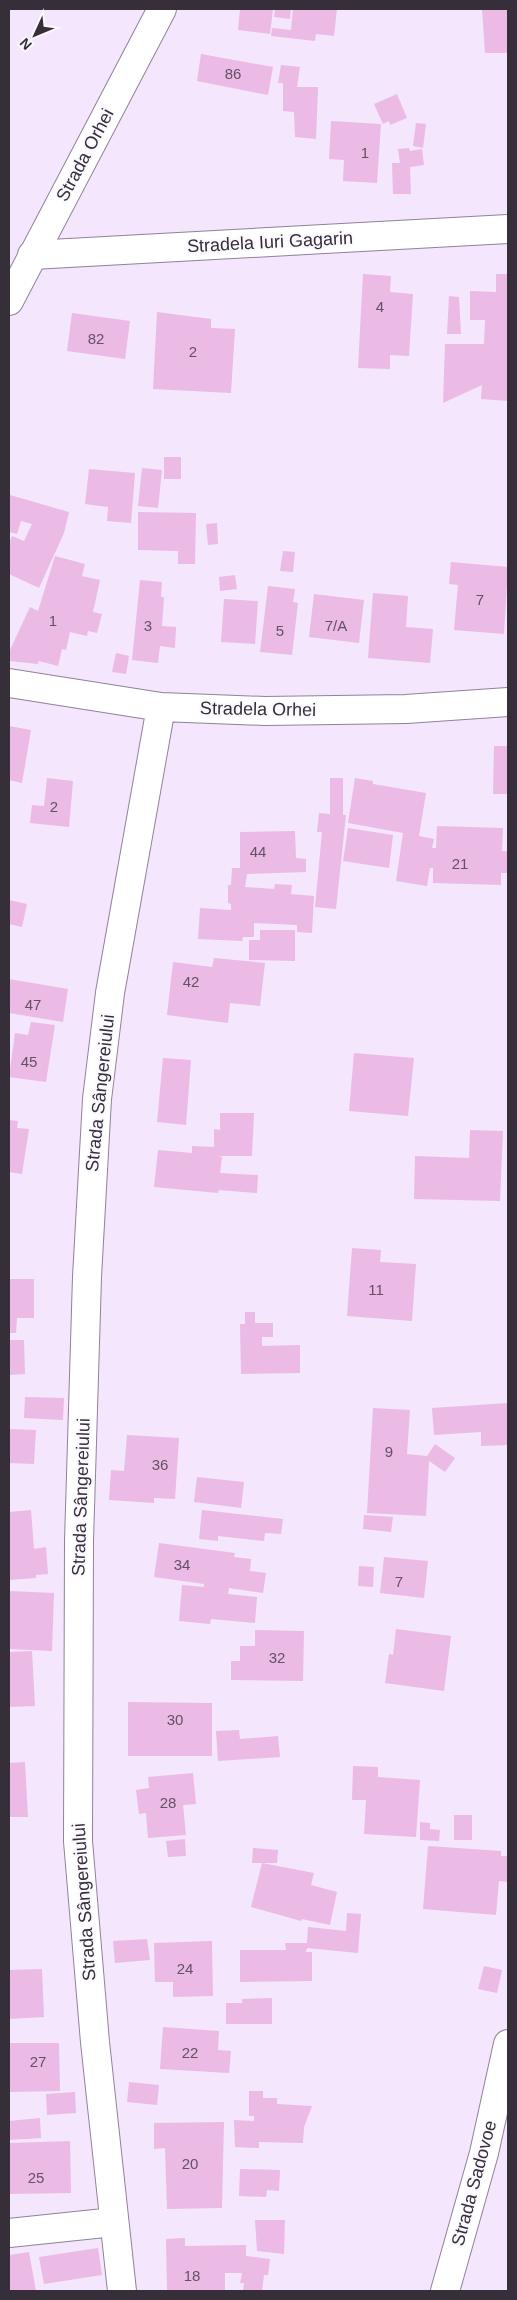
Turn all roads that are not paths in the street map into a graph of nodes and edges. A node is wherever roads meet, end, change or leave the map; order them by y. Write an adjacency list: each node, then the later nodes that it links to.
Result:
1 (162, 9): 3 (street, Strada Orhei)
2 (508, 229): 3 (street, Stradela Iuri Gagarin)
3 (32, 254): 4 (street, Strada Orhei)
4 (9, 301)
5 (9, 683): 7 (street, Stradela Orhei)
6 (508, 702): 7 (street, Stradela Orhei)
7 (161, 707): 9 (street, Strada Sângereiului)
8 (508, 2044): 12 (street, Strada Sadovoe)
9 (114, 2222): 10 (street); 11 (street, Strada Sângereiului)
10 (9, 2233)
11 (122, 2291)
12 (446, 2291)

